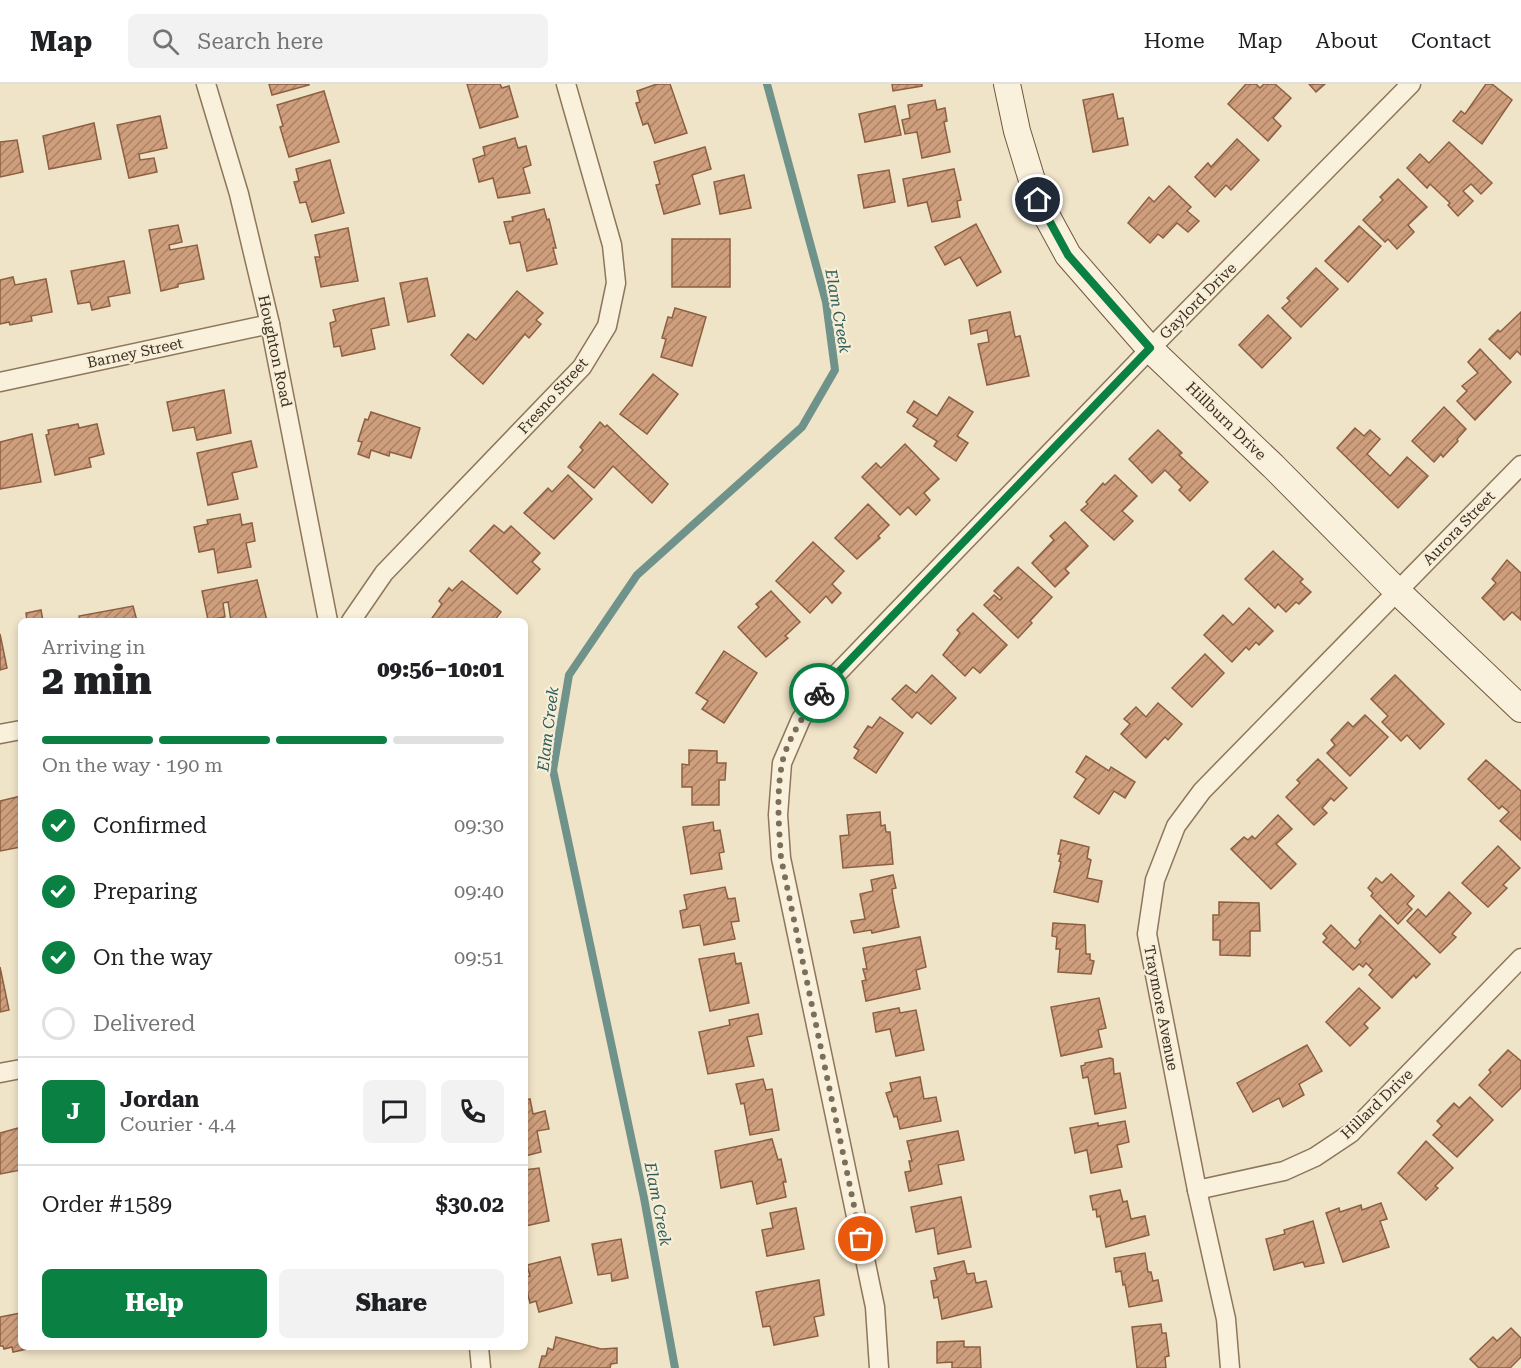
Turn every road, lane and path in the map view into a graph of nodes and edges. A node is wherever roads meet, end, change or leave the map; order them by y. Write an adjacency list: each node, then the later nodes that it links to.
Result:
1 (206, 84): 5 (street, Houghton Road)
2 (566, 84): 11 (street, Fresno Street)
3 (1006, 84): 6 (street, Hillburn Drive)
4 (1411, 84): 6 (street, Gaylord Drive)
5 (270, 324): 7 (street, Barney Street); 10 (street, Houghton Road)
6 (1150, 348): 9 (street, Hillburn Drive); 21 (street, Gaylord Drive)
7 (0, 382)
8 (1521, 465): 9 (street, Aurora Street)
9 (1398, 592): 12 (street, Hillburn Drive); 18 (street, Traymore Avenue)
10 (327, 618)
11 (353, 618)
12 (1521, 709)
13 (18, 731): 14 (street)
14 (0, 735)
15 (1521, 958): 18 (street, Hillard Drive)
16 (18, 1070): 17 (street)
17 (0, 1073)
18 (1197, 1190): 22 (street, Traymore Avenue)
19 (479, 1350): 20 (street)
20 (481, 1368)
21 (879, 1368)
22 (1230, 1368)

